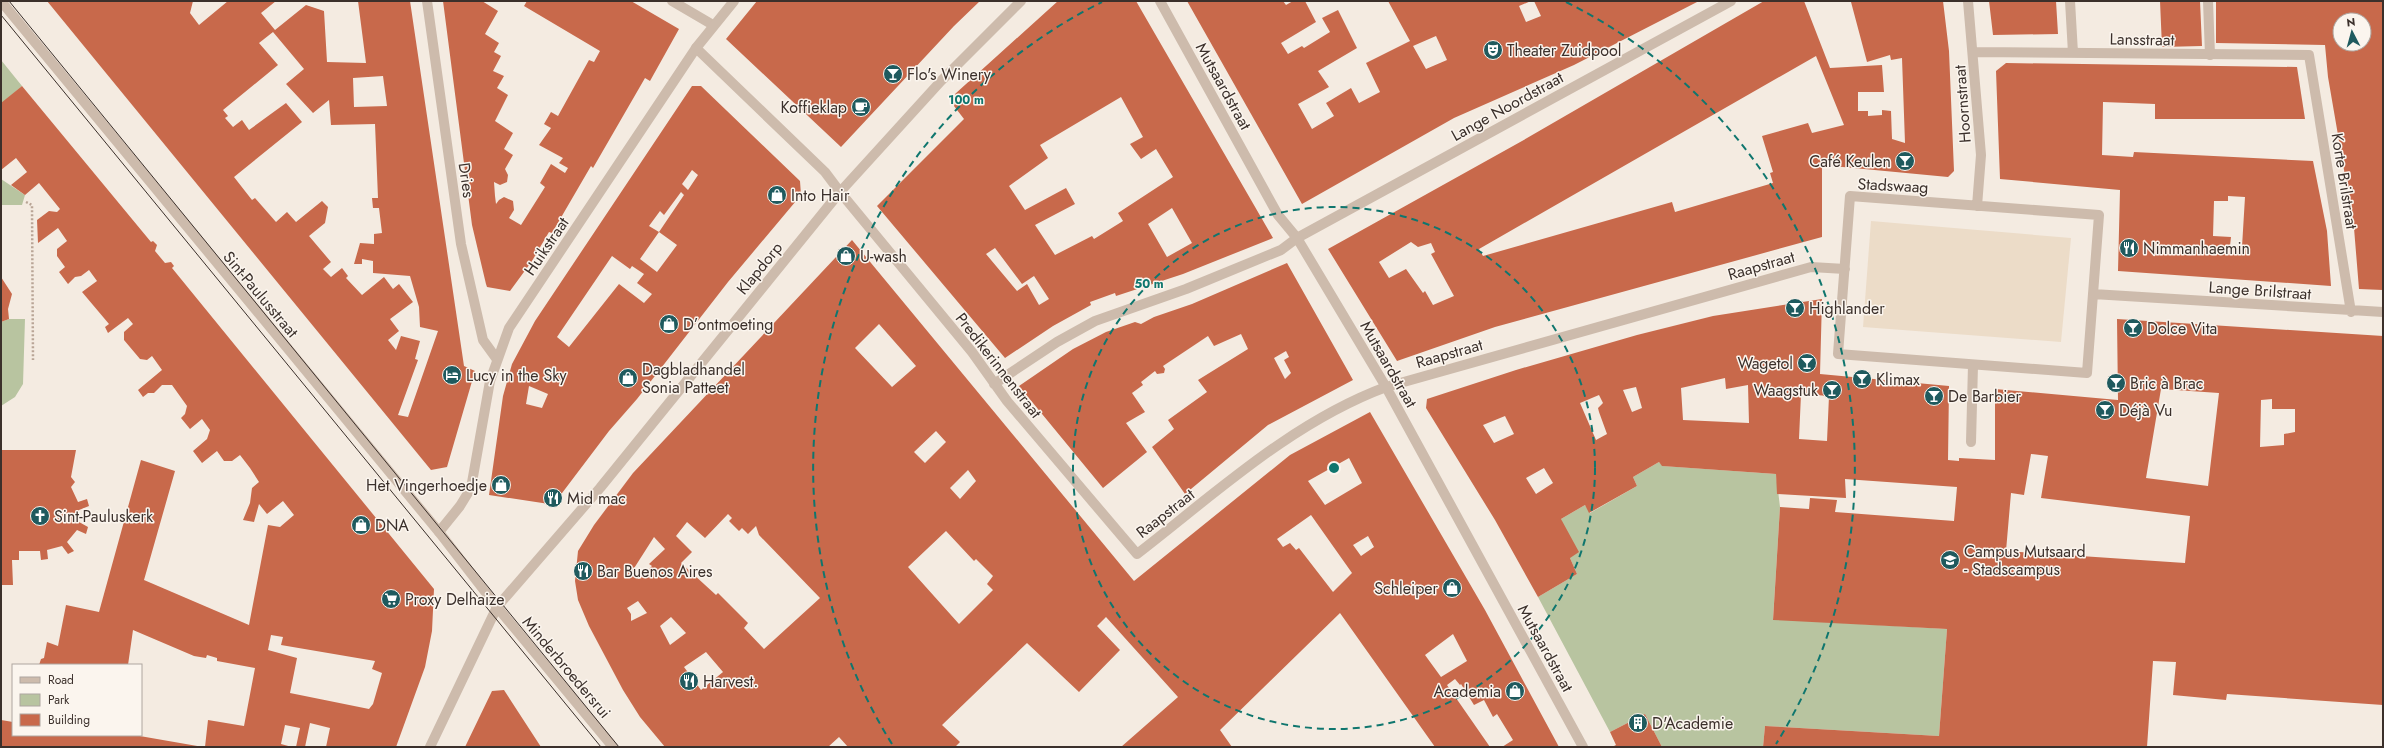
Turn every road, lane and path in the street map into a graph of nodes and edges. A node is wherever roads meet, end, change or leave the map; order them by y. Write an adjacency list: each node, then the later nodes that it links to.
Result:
1 (1, 1): 31 (street, Sint-Paulusstraat)
2 (427, 1): 25 (street, Dries)
3 (672, 1): 11 (street)
4 (734, 1): 11 (street, Huikstraat)
5 (1021, 1): 17 (street, Klapdorp)
6 (1160, 1): 20 (street, Mutsaardstraat)
7 (1731, 1): 20 (street, Lange Noordstraat)
8 (1968, 1): 13 (street, Hoornstraat)
9 (2070, 1): 14 (street)
10 (2208, 1): 15 (street)
11 (713, 25): 12 (street, Huikstraat)
12 (696, 48): 17 (street, Predikerinnenstraat); 25 (street, Huikstraat)
13 (1974, 52): 14 (street, Lansstraat); 19 (street, Hoornstraat)
14 (2074, 53): 15 (street, Lansstraat)
15 (2210, 55): 16 (street, Lansstraat)
16 (2309, 55): 23 (street, Korte Brilstraat)
17 (840, 192): 28 (street, Predikerinnenstraat); 33 (street, Klapdorp)
18 (26, 202): 26 (path)
19 (1977, 206): 21 (street, Stadswaag); 22 (street, Stadswaag)
20 (1297, 238): 28 (street, Lange Noordstraat); 29 (street, Mutsaardstraat)
21 (1845, 269): 27 (street, Stadswaag); 29 (street, Raapstraat)
22 (2093, 294): 23 (street, Lange Brilstraat); 27 (street, Stadswaag)
23 (2352, 312): 24 (street, Lange Brilstraat)
24 (2383, 312)
25 (496, 358): 31 (street, Huikstraat)
26 (33, 360)
27 (1973, 365): 30 (street)
28 (994, 384): 32 (street, Predikerinnenstraat)
29 (1386, 387): 32 (street, Raapstraat); 36 (street, Mutsaardstraat)
30 (1971, 442)
31 (439, 532): 33 (street, Sint-Paulusstraat)
32 (1137, 554)
33 (497, 607): 34 (street, Klapdorp); 35 (street, Minderbroedersrui)
34 (430, 747)
35 (612, 747)
36 (1583, 747)

